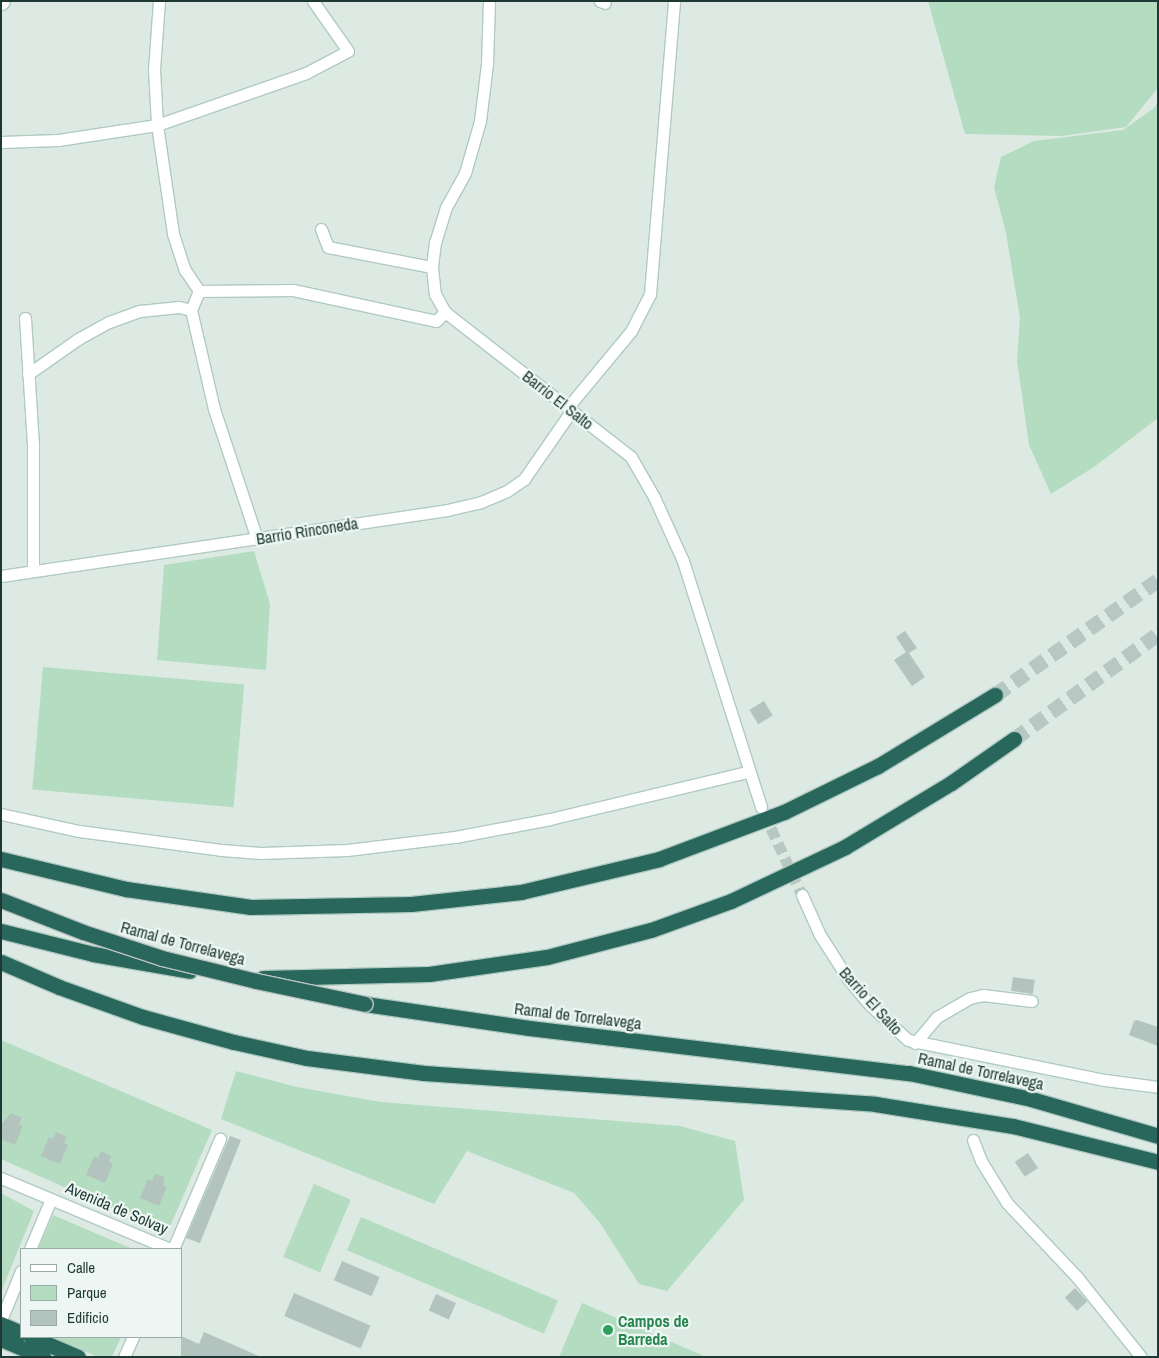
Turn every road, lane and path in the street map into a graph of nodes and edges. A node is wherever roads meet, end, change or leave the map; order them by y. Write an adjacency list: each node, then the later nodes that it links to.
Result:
1 (159, 1): 5 (street)
2 (313, 1): 5 (street)
3 (489, 1): 8 (street, Barrio El Salto)
4 (674, 1): 14 (street, Barrio Rinconeda)
5 (157, 126): 6 (street); 9 (street)
6 (1, 142)
7 (321, 229): 8 (street)
8 (432, 267): 11 (street, Barrio El Salto)
9 (199, 291): 10 (street); 11 (street)
10 (191, 310): 13 (street); 15 (street)
11 (444, 312): 14 (street, Barrio El Salto)
12 (25, 318): 13 (street)
13 (28, 374): 16 (street)
14 (570, 409): 15 (street, Barrio Rinconeda); 20 (street, Barrio El Salto)
15 (257, 539): 16 (street, Barrio Rinconeda)
16 (34, 571): 17 (street, Barrio Rinconeda)
17 (1, 576)
18 (995, 695): 23 (highway)
19 (1014, 739): 26 (highway)
20 (748, 772): 21 (street, Barrio El Salto); 22 (street)
21 (761, 807)
22 (1, 814)
23 (1, 859)
24 (802, 895): 29 (street, Barrio El Salto)
25 (1, 900): 31 (highway, Ramal de Torrelavega, bridge)
26 (1, 931)
27 (1, 962): 34 (highway)
28 (1032, 1001): 29 (street)
29 (915, 1043): 30 (street, Barrio El Salto)
30 (1158, 1087)
31 (1158, 1136)
32 (220, 1139): 39 (street, Avenida de Solvay)
33 (973, 1140): 50 (street)
34 (1158, 1162)
35 (1, 1178): 36 (street, Avenida de Solvay)
36 (50, 1199): 37 (street, Avenida de Solvay); 38 (street, Avenida de Solvay)
37 (30, 1248)
38 (169, 1248)
39 (171, 1248)
40 (20, 1273): 41 (street)
41 (1, 1320)
42 (1, 1324): 43 (highway)
43 (20, 1333)
44 (33, 1338): 48 (highway)
45 (133, 1338): 49 (street)
46 (1, 1339): 47 (highway)
47 (43, 1357)
48 (78, 1357)
49 (124, 1357)
50 (1141, 1357)

